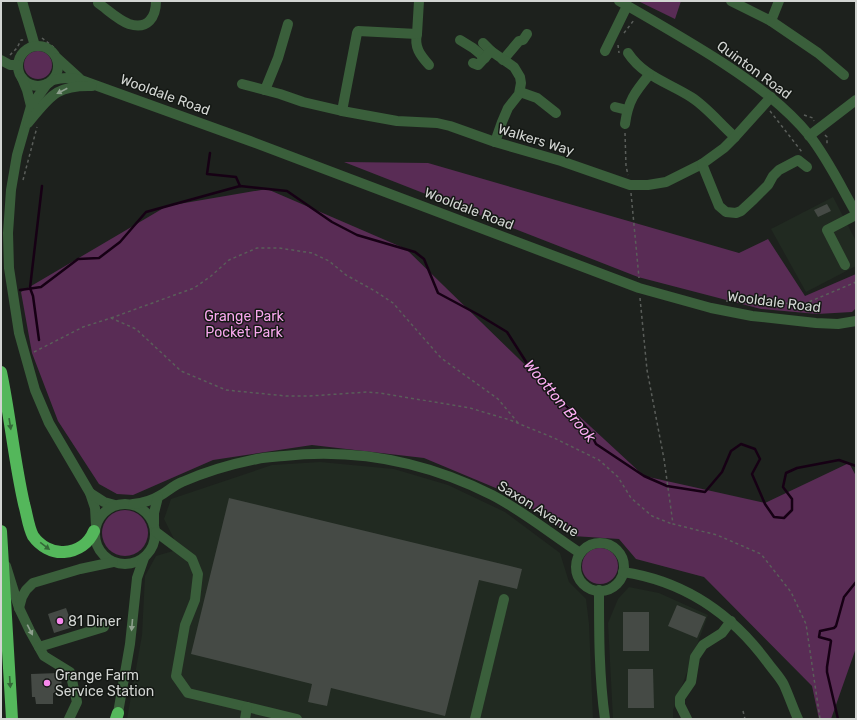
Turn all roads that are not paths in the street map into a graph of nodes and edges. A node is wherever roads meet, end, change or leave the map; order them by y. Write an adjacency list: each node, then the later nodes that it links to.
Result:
1 (22, 1): 13 (street)
2 (156, 1): 6 (street)
3 (419, 1): 10 (street)
4 (731, 1): 8 (street)
5 (779, 1): 8 (street)
6 (98, 3)
7 (623, 3): 15 (street); 33 (street, Quinton Road)
8 (771, 20): 25 (street)
9 (288, 24): 31 (street)
10 (417, 34): 23 (street); 38 (street)
11 (527, 34): 19 (street)
12 (460, 40): 17 (street)
13 (34, 42): 16 (street); 22 (street)
14 (483, 43): 17 (street)
15 (605, 50)
16 (58, 55): 27 (street, Wooldale Road); 28 (street)
17 (488, 55): 19 (street); 21 (street)
18 (624, 55): 24 (street)
19 (503, 60): 32 (street)
20 (2, 61): 22 (street)
21 (473, 63)
22 (18, 65): 26 (street)
23 (429, 65)
24 (649, 75): 37 (street); 43 (street)
25 (844, 75)
26 (21, 76): 28 (street); 35 (street)
27 (81, 80): 28 (street, Wooldale Road); 30 (street, Wooldale Road)
28 (50, 82): 35 (street)
29 (242, 84): 31 (street, Walkers Way)
30 (100, 87): 41 (street, one-way to 41); 49 (street, Wooldale Road)
31 (265, 90): 38 (street, Walkers Way)
32 (520, 92): 39 (street); 44 (street)
33 (771, 97): 42 (street, Quinton Road); 43 (street, Walkers Way)
34 (856, 100): 42 (street)
35 (31, 106): 41 (street)
36 (615, 107): 37 (street)
37 (627, 110): 40 (street)
38 (342, 111): 44 (street, Walkers Way)
39 (556, 113)
40 (625, 124)
41 (26, 126): 51 (street)
42 (809, 136): 47 (street, Quinton Road)
43 (735, 137): 45 (street, Walkers Way)
44 (495, 142): 45 (street, Walkers Way)
45 (702, 164): 46 (street)
46 (807, 167)
47 (856, 214): 48 (street)
48 (845, 265)
49 (856, 321)
50 (1, 372): 55 (highway, one-way to 55)
51 (90, 493): 54 (street); 55 (street)
52 (158, 497): 53 (street, Saxon Avenue); 56 (street); 59 (street, Saxon Avenue)
53 (133, 504): 54 (street); 56 (street)
54 (115, 505): 55 (street)
55 (95, 528): 62 (street)
56 (155, 528): 58 (street); 61 (street)
57 (1, 531): 60 (highway)
58 (178, 548): 61 (street); 70 (street)
59 (580, 553): 63 (street); 64 (street)
60 (2, 554): 66 (street); 72 (highway, one-way to 72)
61 (146, 556): 62 (street); 71 (street, one-way to 71)
62 (113, 562): 66 (street)
63 (623, 572): 64 (street); 67 (street)
64 (600, 590): 77 (street)
65 (504, 599): 76 (street)
66 (20, 608): 69 (street, one-way to 69)
67 (731, 621): 78 (street); 79 (street)
68 (104, 627): 69 (street)
69 (39, 647): 73 (street)
70 (247, 707): 74 (street); 75 (street)
71 (117, 716)
72 (12, 719)
73 (69, 719)
74 (245, 719)
75 (297, 719)
76 (475, 719)
77 (604, 719)
78 (687, 719)
79 (798, 719)

